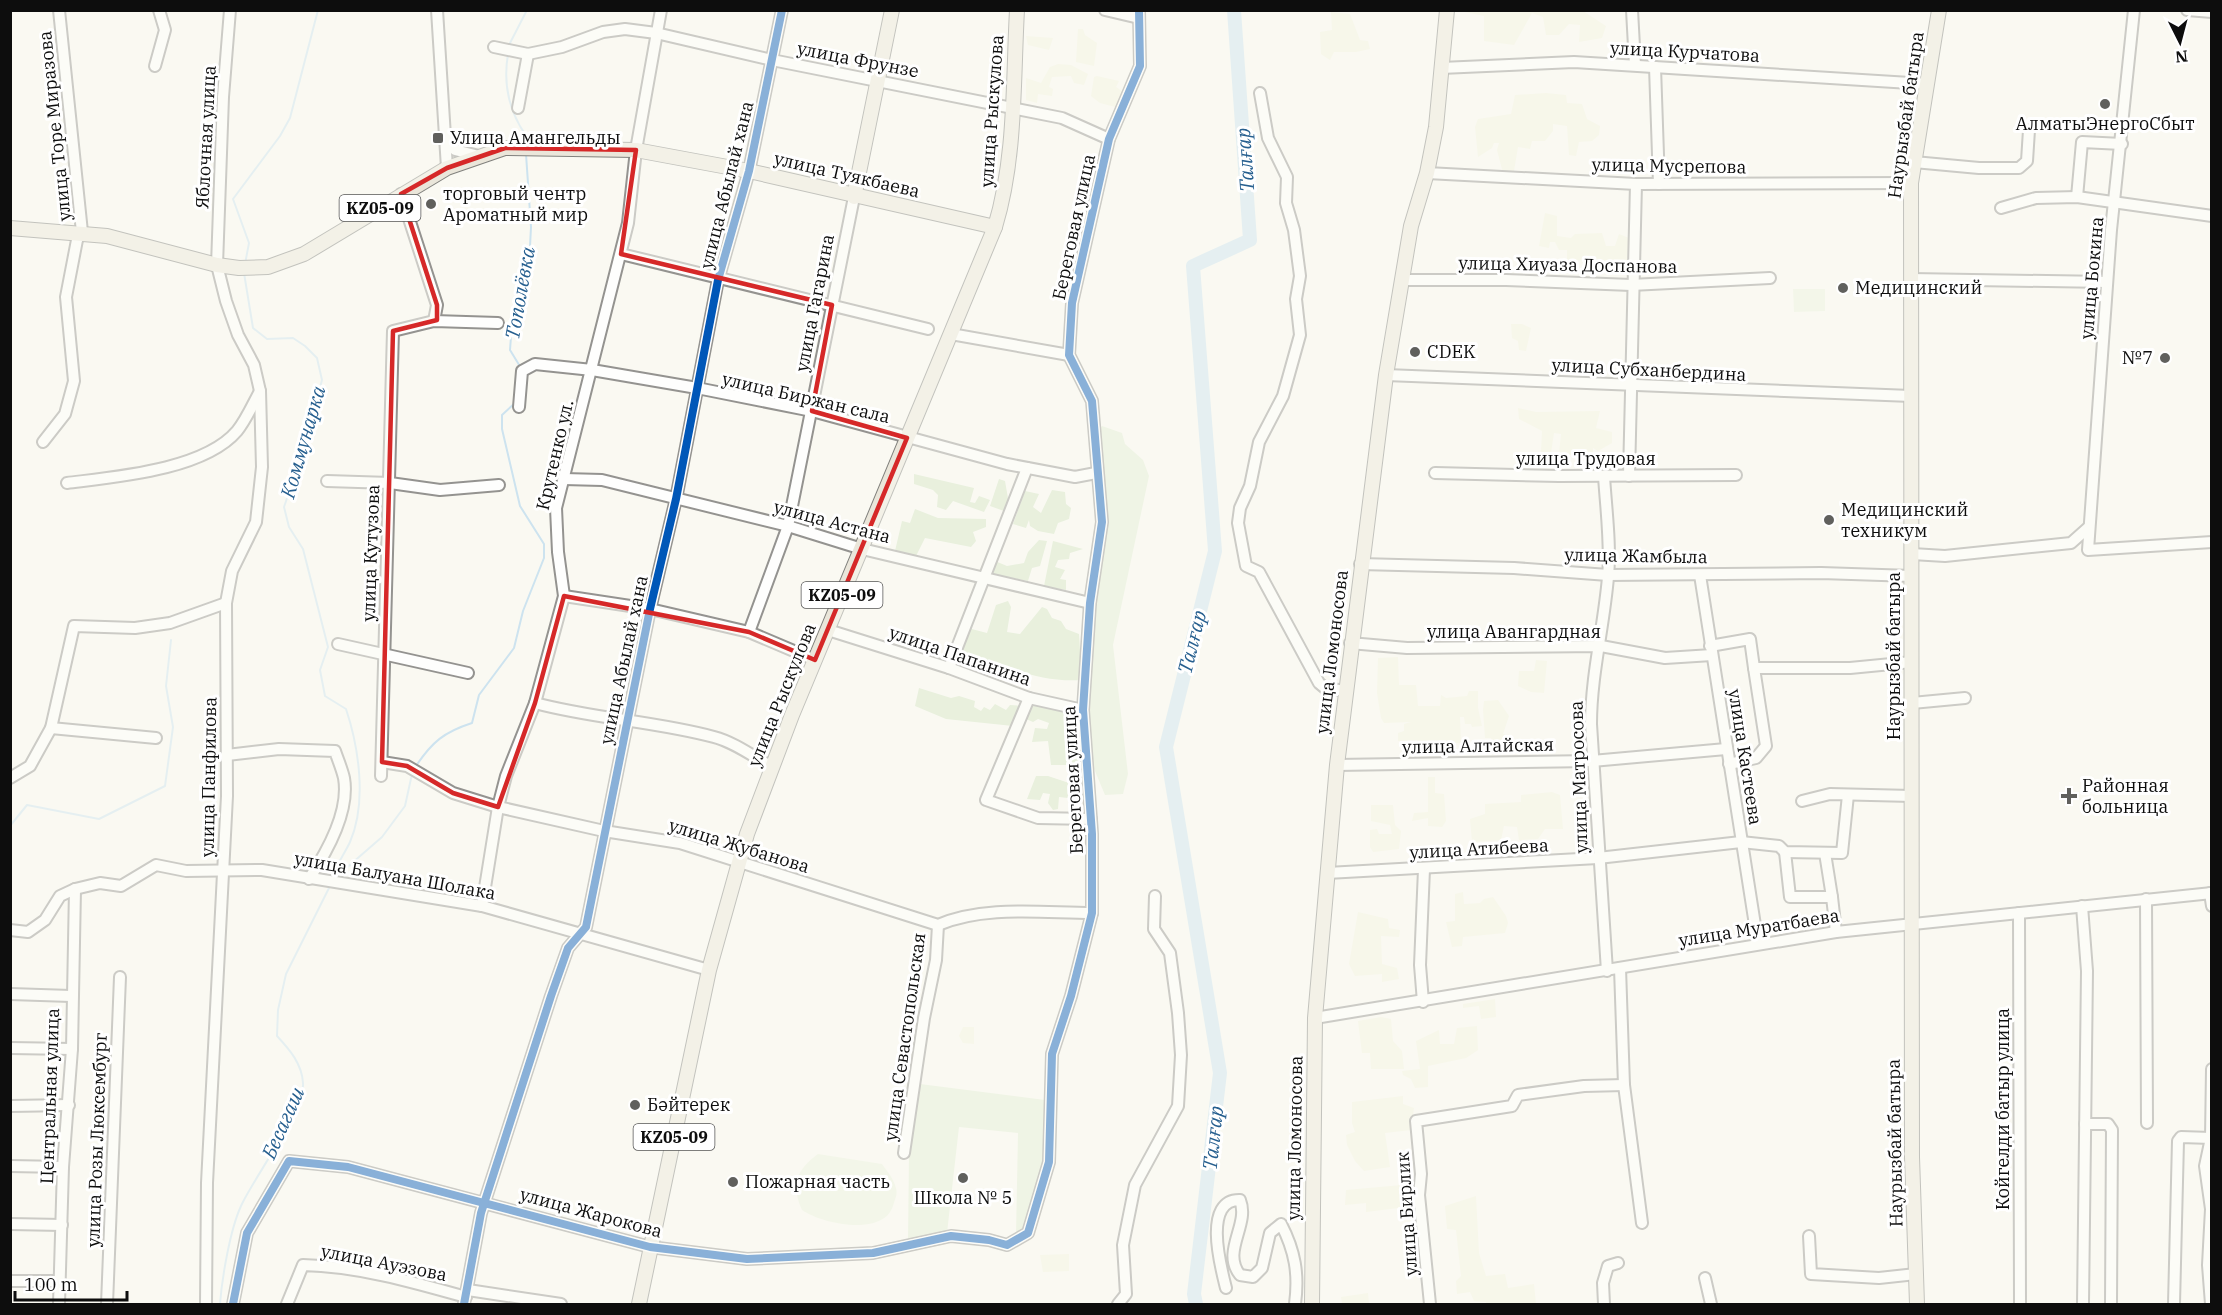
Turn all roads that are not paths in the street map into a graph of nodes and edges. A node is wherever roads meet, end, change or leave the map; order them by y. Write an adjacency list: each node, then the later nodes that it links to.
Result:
1 (59, 10): 51 (street, улица Торе Миразова)
2 (159, 10): 22 (street)
3 (230, 10): 53 (street, Яблочная улица)
4 (437, 10): 31 (street)
5 (661, 10): 17 (street, Крутенко ул.)
6 (782, 10): 20 (street, улица Абылай хана)
7 (892, 10): 25 (main road, улица Гагарина)
8 (1017, 10): 29 (main road, улица Рыскулова)
9 (1105, 10): 16 (street)
10 (1447, 10): 24 (main road, улица Ломоносова)
11 (1632, 10): 21 (street)
12 (1939, 10): 26 (main road, Наурызбай батыра)
13 (2134, 10): 33 (street, улица Бокина)
14 (2187, 10): 15 (street)
15 (2211, 12)
16 (1139, 14): 32 (street, Береговая улица)
17 (656, 33): 19 (street, улица Фрунзе); 20 (street, улица Фрунзе); 34 (street, Крутенко ул.)
18 (494, 47): 19 (street, улица Фрунзе)
19 (528, 54): 28 (street)
20 (772, 60): 25 (street, улица Фрунзе); 38 (street, улица Абылай хана)
21 (1635, 65): 23 (street, улица Курчатова); 24 (street, улица Курчатова)
22 (155, 66)
23 (1655, 67): 26 (street, улица Курчатова); 42 (street)
24 (1441, 68): 39 (main road, улица Ломоносова)
25 (878, 81): 29 (street, улица Фрунзе); 44 (main road, улица Гагарина)
26 (1926, 84): 36 (main road, Наурызбай батыра)
27 (1260, 93): 114 (street)
28 (518, 108)
29 (1011, 108): 32 (street, улица Фрунзе); 49 (main road, улица Рыскулова)
30 (2029, 130): 36 (street)
31 (445, 133): 35 (street); 37 (street)
32 (1109, 139): 65 (street, Береговая улица)
33 (2122, 144): 45 (street); 46 (street, улица Бокина)
34 (636, 150): 35 (main road, улица Туякбаева / KZ05-09); 38 (main road, улица Туякбаева / KZ05-09); 52 (street, Крутенко ул.)
35 (479, 156): 37 (main road, улица Туякбаева / KZ05-09)
36 (1914, 162): 40 (main road, Наурызбай батыра)
37 (447, 168): 43 (main road, улица Туякбаева / KZ05-09)
38 (749, 171): 44 (main road, улица Туякбаева / KZ05-09); 56 (street, улица Абылай хана)
39 (1427, 173): 41 (street, улица Мусрепова); 57 (main road, улица Ломоносова)
40 (1911, 183): 42 (street, улица Мусрепова); 55 (main road, Наурызбай батыра)
41 (1636, 184): 42 (street, улица Мусрепова); 59 (street)
42 (1659, 184)
43 (401, 194): 53 (main road, улица Туякбаева / KZ05-09); 61 (street)
44 (854, 196): 49 (main road, улица Туякбаева / KZ05-09); 60 (street, улица Гагарина)
45 (2077, 197): 46 (street); 47 (street)
46 (2116, 201): 48 (street); 58 (street, улица Бокина)
47 (2001, 208)
48 (2211, 216)
49 (995, 227): 64 (main road, улица Рыскулова / KZ05-09)
50 (10, 228): 51 (main road, KZ05-09)
51 (82, 232): 53 (main road, KZ05-09); 75 (street, улица Торе Миразова)
52 (621, 254): 56 (street); 66 (street, Крутенко ул.)
53 (217, 265): 70 (street, улица Панфилова)
54 (1770, 278): 59 (street, улица Хиуаза Доспанова)
55 (1911, 279): 58 (street); 71 (main road, Наурызбай батыра)
56 (718, 280): 60 (street); 69 (street, улица Абылай хана)
57 (1402, 280): 59 (street, улица Хиуаза Доспанова); 67 (main road, улица Ломоносова)
58 (2107, 282): 89 (street, улица Бокина)
59 (1631, 285): 68 (street)
60 (832, 305): 63 (street); 73 (street, улица Гагарина)
61 (434, 321): 62 (street); 85 (street, улица Кутузова)
62 (498, 323)
63 (928, 329)
64 (951, 334): 65 (street); 74 (main road, улица Рыскулова / KZ05-09)
65 (1069, 355): 77 (street, Береговая улица)
66 (592, 370): 69 (street, улица Биржан сала); 72 (street, улица Биржан сала); 82 (street, Крутенко ул.)
67 (1386, 375): 68 (street, улица Субханбердина); 93 (main road, улица Ломоносова)
68 (1632, 386): 71 (street, улица Субханбердина); 80 (street)
69 (697, 388): 73 (street, улица Биржан сала); 87 (street, улица Абылай хана)
70 (261, 391): 84 (street); 99 (street, улица Панфилова)
71 (1911, 396): 92 (main road, Наурызбай батыра)
72 (519, 407)
73 (812, 411): 74 (street, улица Биржан сала); 88 (street, улица Гагарина)
74 (907, 438): 76 (street, улица Биржан сала); 91 (main road, улица Рыскулова / KZ05-09)
75 (43, 442)
76 (1027, 468): 77 (street, улица Биржан сала); 96 (street)
77 (1096, 473): 100 (street, Береговая улица)
78 (1435, 473): 79 (street, улица Трудовая)
79 (1604, 476): 80 (street, улица Трудовая); 94 (street, улица Матросова)
80 (1629, 476): 81 (street, улица Трудовая)
81 (1736, 476)
82 (564, 479): 87 (street, улица Астана); 98 (street, Крутенко ул.)
83 (327, 481): 85 (street)
84 (68, 483)
85 (390, 483): 86 (street); 108 (street, улица Кутузова)
86 (499, 485)
87 (676, 500): 88 (street, улица Астана); 101 (street, улица Абылай хана)
88 (788, 526): 91 (street, улица Астана); 103 (street, улица Гагарина)
89 (2089, 527): 90 (street, улица Бокина); 92 (street)
90 (2211, 542)
91 (862, 549): 96 (street, улица Астана); 102 (main road, улица Рыскулова / KZ05-09)
92 (1912, 554): 97 (main road, Наурызбай батыра)
93 (1360, 564): 94 (street, улица Жамбыла); 104 (main road, улица Ломоносова)
94 (1608, 575): 95 (street, улица Жамбыла); 106 (street, улица Матросова)
95 (1700, 575): 97 (street, улица Жамбыла); 107 (street, улица Кастеева)
96 (982, 576): 100 (street, улица Астана); 111 (street)
97 (1912, 576): 110 (main road, Наурызбай батыра)
98 (564, 596): 101 (street); 118 (street, Крутенко ул.)
99 (226, 603): 121 (street); 124 (street, улица Панфилова)
100 (1090, 603): 119 (street, Береговая улица)
101 (650, 609): 103 (street); 120 (street, улица Абылай хана)
102 (828, 630): 109 (main road, улица Рыскулова / KZ05-09); 111 (street, улица Папанина)
103 (749, 632): 109 (street)
104 (1350, 643): 106 (street, улица Авангардная); 114 (main road, улица Ломоносова)
105 (338, 644): 108 (street)
106 (1601, 646): 107 (street, улица Авангардная); 125 (street, улица Матросова)
107 (1711, 650): 112 (street, улица Авангардная); 123 (street, улица Кастеева)
108 (384, 653): 113 (street); 126 (street, улица Кутузова)
109 (814, 660): 129 (main road, улица Рыскулова / KZ05-09)
110 (1912, 662): 112 (street); 117 (main road, Наурызбай батыра)
111 (949, 668): 115 (street, улица Папанина)
112 (1755, 668): 127 (street)
113 (468, 673)
114 (1345, 691): 128 (main road, улица Ломоносова)
115 (1029, 698): 119 (street, улица Папанина); 136 (street)
116 (1965, 698): 117 (street)
117 (1912, 703): 133 (main road, Наурызбай батыра)
118 (535, 704): 120 (street); 135 (street, Крутенко ул.)
119 (1083, 710): 136 (street, Береговая улица)
120 (627, 719): 129 (street); 137 (street, улица Абылай хана)
121 (51, 728): 122 (street); 131 (street)
122 (156, 738)
123 (1726, 750): 125 (street, улица Алтайская); 127 (street, улица Кастеева)
124 (227, 755): 144 (street, улица Панфилова); 146 (street)
125 (1592, 761): 128 (street, улица Алтайская); 141 (street, улица Матросова)
126 (382, 762): 130 (street, улица Кутузова); 135 (street, улица Жубанова)
127 (1730, 764): 138 (street, улица Кастеева)
128 (1337, 765): 145 (main road, улица Ломоносова)
129 (772, 767): 142 (main road, улица Рыскулова / KZ05-09)
130 (381, 776)
131 (10, 778)
132 (1848, 795): 133 (street); 134 (street); 140 (street)
133 (1912, 796): 157 (main road, Наурызбай батыра)
134 (1802, 801)
135 (498, 807): 137 (street, улица Жубанова); 152 (street, Крутенко ул.)
136 (1091, 819): 155 (street, Береговая улица)
137 (604, 831): 142 (street, улица Жубанова); 161 (street, улица Абылай хана)
138 (1741, 842): 139 (street, улица Атибеева); 141 (street, улица Атибеева); 162 (street, улица Кастеева)
139 (1785, 852): 140 (street, улица Атибеева); 150 (street)
140 (1826, 853): 150 (street)
141 (1598, 858): 143 (street, улица Атибеева); 165 (street, улица Матросова)
142 (738, 862): 158 (street, улица Жубанова); 164 (main road, улица Рыскулова / KZ05-09)
143 (1424, 869): 145 (street, улица Атибеева); 169 (street)
144 (224, 870): 146 (street, улица Балуана Шолака); 147 (street, улица Балуана Шолака); 199 (street, улица Панфилова)
145 (1327, 873): 170 (main road, улица Ломоносова)
146 (309, 879): 152 (street, улица Балуана Шолака)
147 (75, 888): 159 (street); 168 (street, Центральная улица)
148 (2211, 893): 151 (street, улица Муратбаева); 154 (street)
149 (1155, 896): 204 (street)
150 (1832, 897): 160 (street)
151 (2146, 900): 153 (street, улица Муратбаева); 177 (street)
152 (482, 906): 161 (street, улица Балуана Шолака)
153 (2082, 906): 156 (street, улица Муратбаева); 178 (street)
154 (2211, 906)
155 (1092, 913): 158 (street); 187 (street, Береговая улица)
156 (2019, 913): 157 (street, улица Муратбаева); 211 (street, Койгелди батыр улица)
157 (1912, 924): 160 (street, улица Муратбаева); 191 (main road, Наурызбай батыра)
158 (938, 925): 180 (street, улица Севастопольская)
159 (10, 930)
160 (1836, 932): 162 (street, улица Муратбаева)
161 (579, 934): 164 (street, улица Балуана Шолака); 183 (street, улица Абылай хана)
162 (1758, 944): 163 (street, улица Муратбаева)
163 (1620, 968): 165 (street, улица Муратбаева); 174 (street)
164 (709, 970): 189 (main road, улица Рыскулова / KZ05-09)
165 (1607, 970): 169 (street, улица Муратбаева)
166 (120, 977): 198 (street, улица Розы Люксембург)
167 (10, 994): 168 (street)
168 (71, 996): 172 (street, Центральная улица)
169 (1423, 1002): 170 (street, улица Муратбаева)
170 (1315, 1018): 206 (main road, улица Ломоносова)
171 (10, 1048): 172 (street)
172 (72, 1049): 175 (street, Центральная улица)
173 (2211, 1069): 179 (street)
174 (1624, 1085): 184 (street); 207 (street, улица Бирлик)
175 (69, 1105): 176 (street); 182 (street, Центральная улица)
176 (10, 1106)
177 (2147, 1123)
178 (2085, 1124): 212 (street); 213 (street)
179 (2211, 1138): 214 (street); 215 (street)
180 (904, 1153)
181 (10, 1166): 182 (street)
182 (63, 1167): 186 (street, Центральная улица)
183 (485, 1201): 189 (street, улица Жарокова); 196 (street, улица Абылай хана); 200 (street, улица Жарокова)
184 (1642, 1223)
185 (10, 1224): 186 (street)
186 (62, 1225): 194 (street, Центральная улица)
187 (1028, 1233): 189 (street, улица Жарокова)
188 (1809, 1236): 191 (street)
189 (650, 1246): 203 (main road, улица Рыскулова / KZ05-09)
190 (1618, 1263): 208 (street)
191 (1916, 1274): 210 (main road, Наурызбай батыра)
192 (1705, 1278): 209 (street)
193 (10, 1281): 194 (street)
194 (60, 1281): 197 (street, Центральная улица)
195 (1226, 1288): 205 (street)
196 (466, 1297): 201 (street, улица Ауэзова); 202 (street, улица Ауэзова)
197 (59, 1305)
198 (107, 1305)
199 (206, 1305)
200 (232, 1305)
201 (287, 1305)
202 (561, 1305)
203 (639, 1305)
204 (1119, 1305)
205 (1295, 1305)
206 (1312, 1305)
207 (1430, 1305)
208 (1604, 1305)
209 (1711, 1305)
210 (1917, 1305)
211 (2020, 1305)
212 (2083, 1305)
213 (2111, 1305)
214 (2174, 1305)
215 (2211, 1305)

